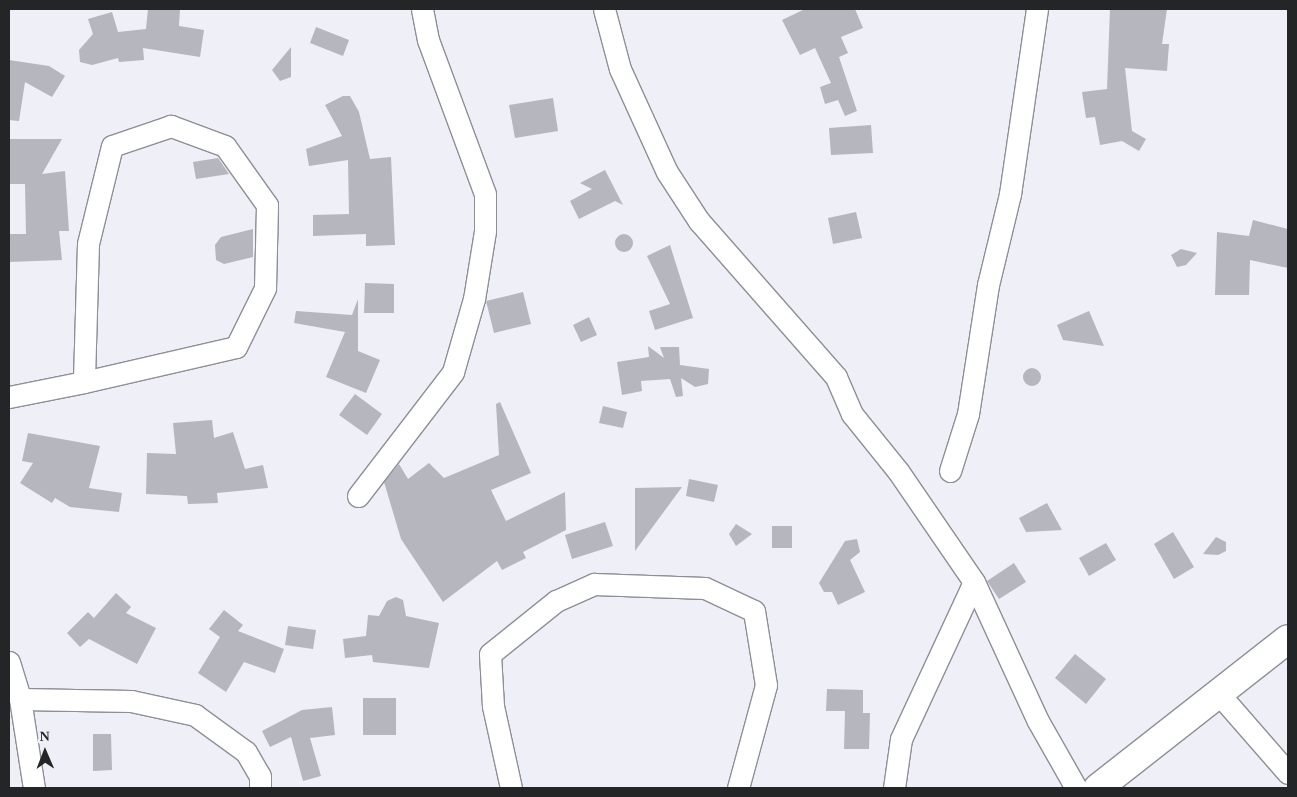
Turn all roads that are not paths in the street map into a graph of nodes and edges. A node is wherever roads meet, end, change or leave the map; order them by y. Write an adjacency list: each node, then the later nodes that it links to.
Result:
1 (422, 9): 7 (street)
2 (604, 9): 8 (street)
3 (1037, 9): 6 (street)
4 (84, 382): 4 (street); 5 (street)
5 (9, 397)
6 (950, 471)
7 (358, 496)
8 (974, 582): 19 (street); 20 (street)
9 (1288, 639): 11 (street)
10 (9, 662): 12 (street)
11 (1219, 694): 14 (street); 21 (street)
12 (20, 699): 13 (street); 16 (street)
13 (17, 734): 15 (street)
14 (1288, 773)
15 (34, 788)
16 (260, 788)
17 (511, 788): 18 (street)
18 (738, 788)
19 (894, 788)
20 (1076, 788)
21 (1098, 788)

